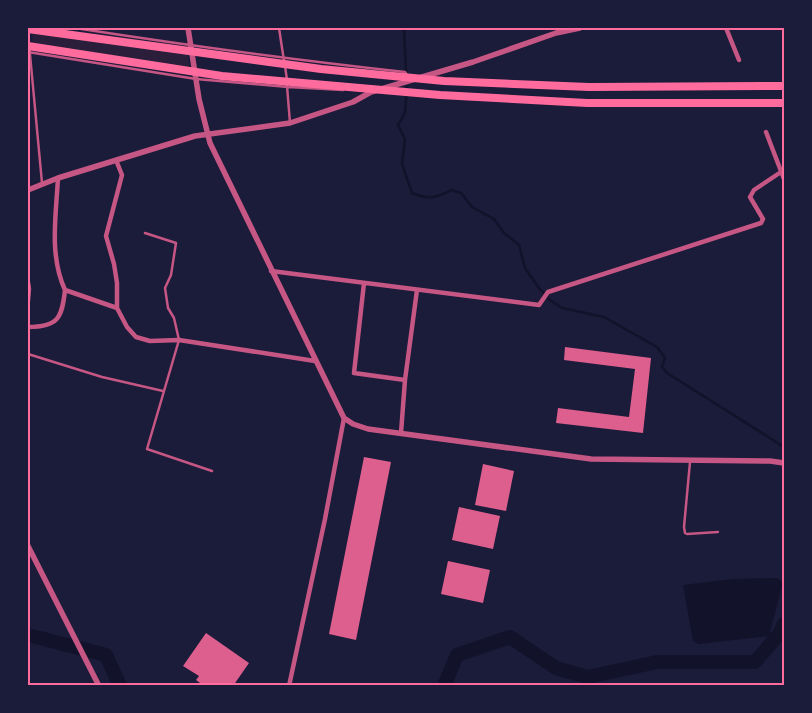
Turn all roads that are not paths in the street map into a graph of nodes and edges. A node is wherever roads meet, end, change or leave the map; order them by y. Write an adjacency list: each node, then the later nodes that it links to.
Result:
1 (75, 28): 7 (lane)
2 (188, 28): 7 (street)
3 (279, 28): 9 (lane)
4 (580, 28): 12 (street)
5 (726, 28): 10 (street)
6 (28, 31): 8 (lane); 13 (highway)
7 (191, 46): 9 (lane); 11 (street)
8 (28, 50): 11 (lane); 16 (highway); 24 (lane)
9 (284, 59): 12 (lane); 14 (lane)
10 (739, 60)
11 (196, 79): 14 (lane); 19 (street)
12 (410, 80): 15 (street)
13 (784, 86)
14 (288, 87): 15 (lane); 17 (lane)
15 (371, 92): 17 (street)
16 (784, 103)
17 (290, 123): 19 (street)
18 (766, 132): 21 (street)
19 (207, 134): 20 (street); 27 (street)
20 (116, 160): 22 (street); 32 (street)
21 (783, 171): 23 (street); 31 (street)
22 (58, 178): 24 (street); 30 (street)
23 (784, 179)
24 (42, 185): 25 (street)
25 (28, 190)
26 (145, 233): 35 (lane)
27 (271, 271): 29 (street); 37 (street)
28 (28, 276): 33 (lane)
29 (364, 283): 31 (street); 38 (street)
30 (65, 290): 32 (street); 34 (street)
31 (417, 290): 38 (street)
32 (117, 308): 35 (street)
33 (28, 311)
34 (28, 327)
35 (179, 340): 37 (street); 39 (lane)
36 (28, 354): 39 (lane)
37 (315, 361): 40 (street)
38 (405, 380): 41 (street)
39 (164, 391): 44 (lane)
40 (344, 418): 41 (street); 48 (street)
41 (401, 433): 42 (street)
42 (690, 460): 43 (street); 45 (lane)
43 (784, 463)
44 (212, 471)
45 (718, 532)
46 (28, 546): 47 (street)
47 (99, 686)
48 (289, 686)

